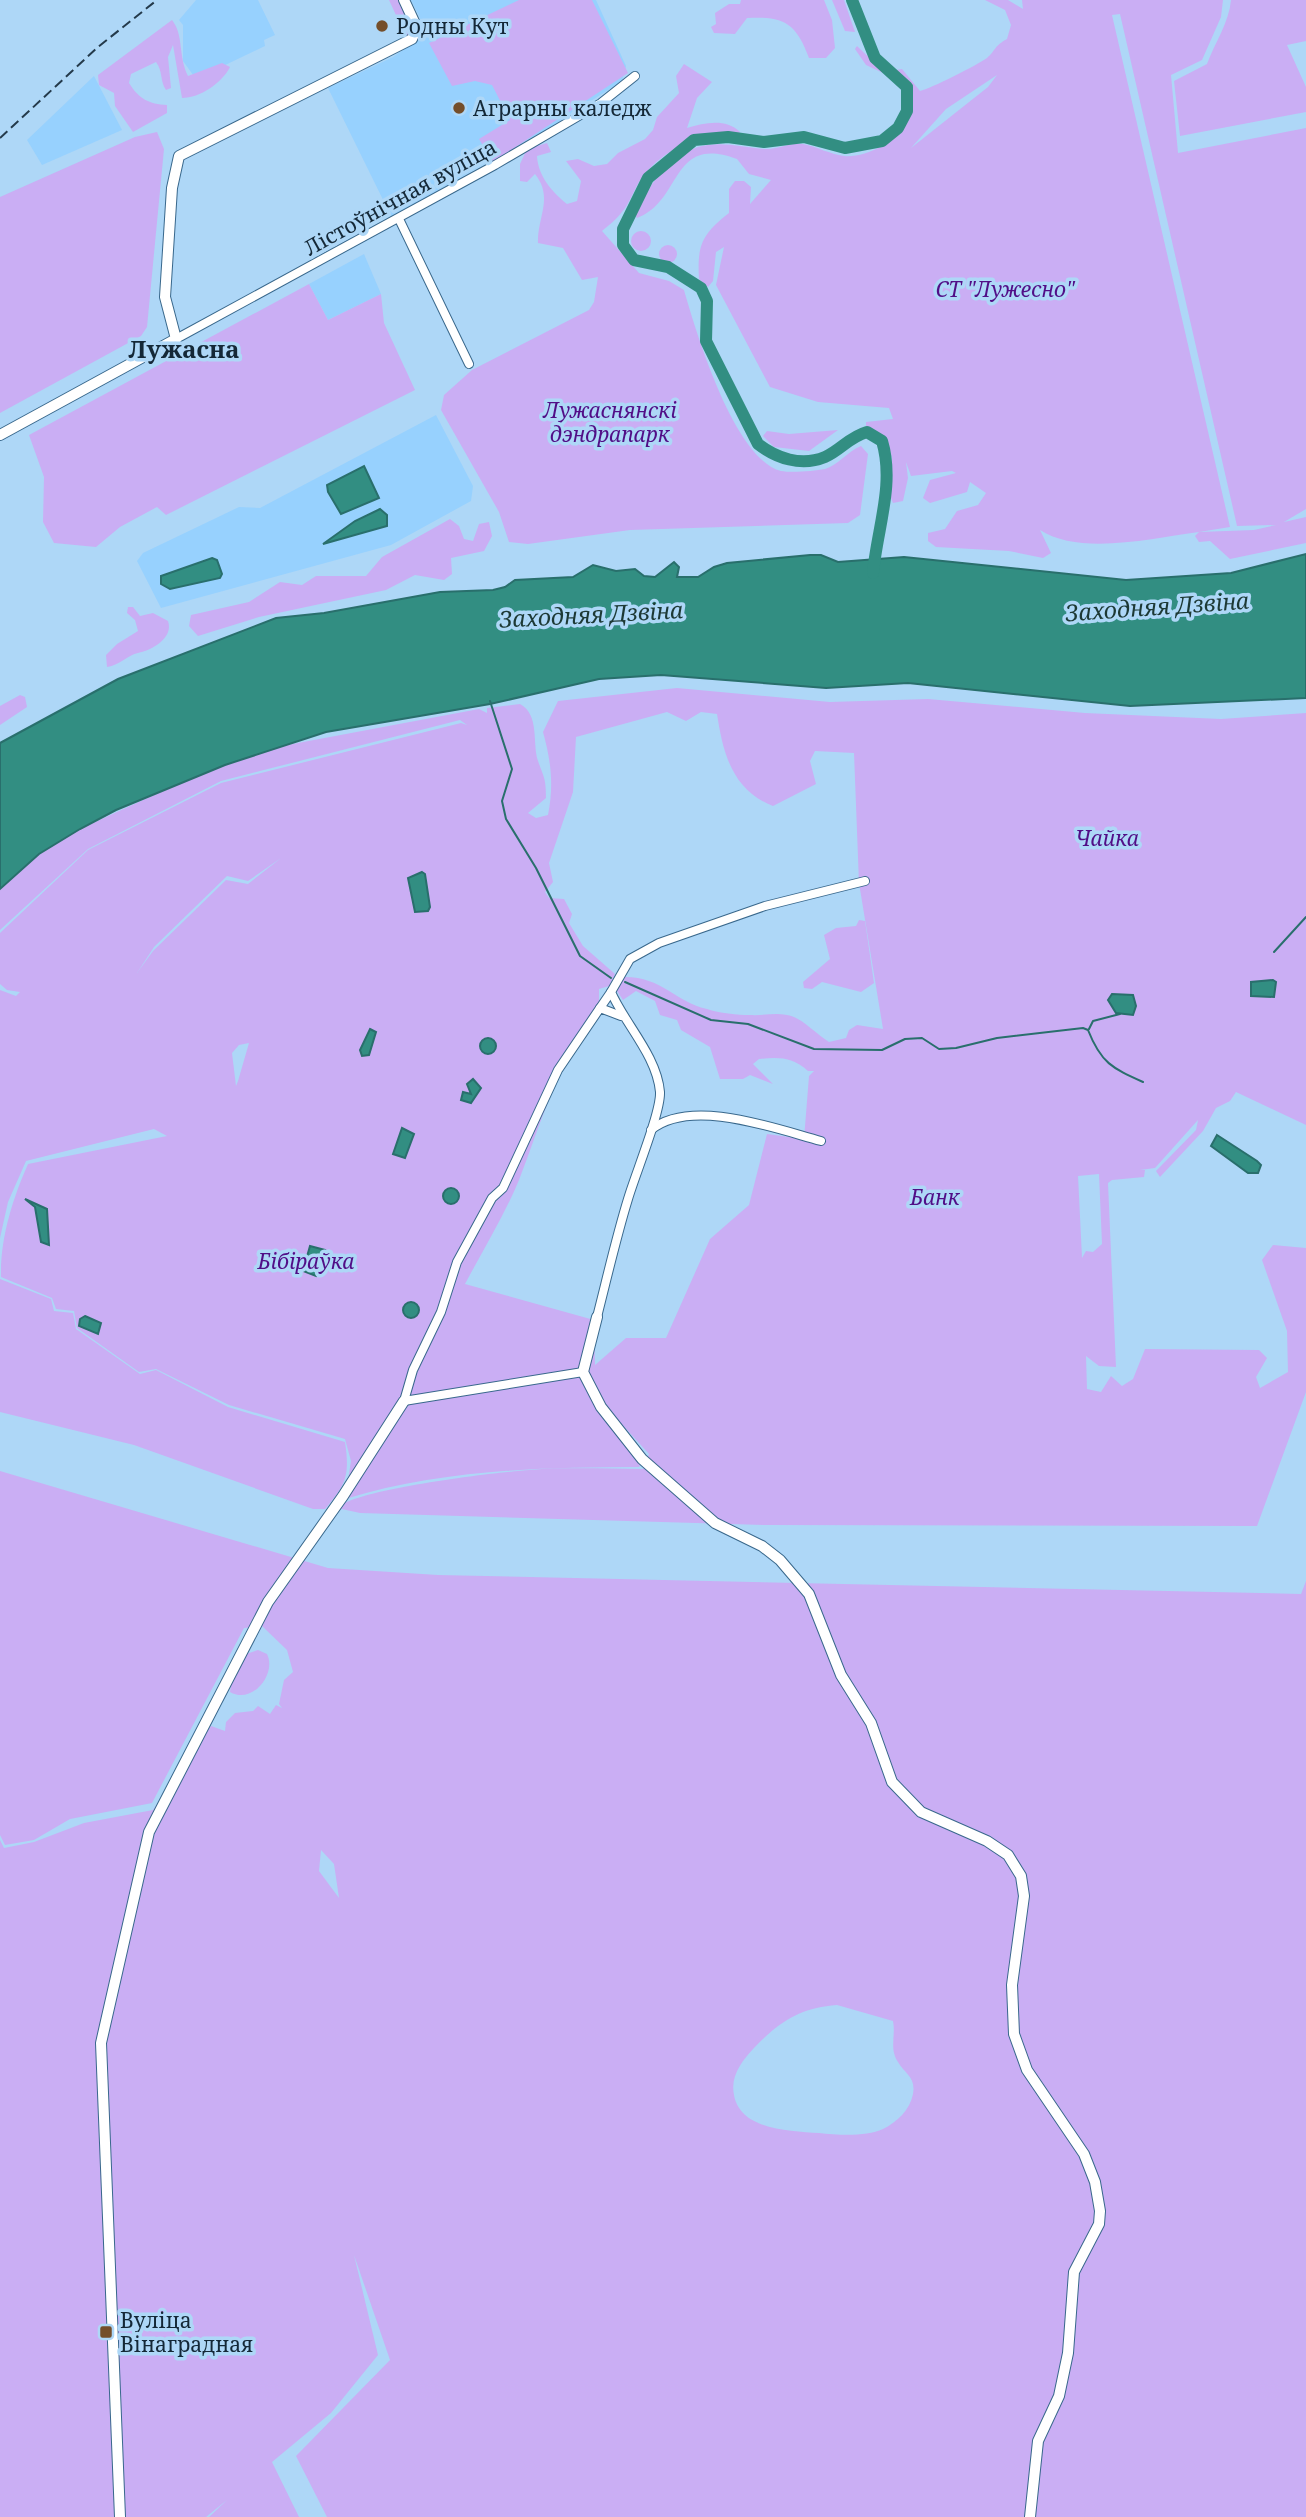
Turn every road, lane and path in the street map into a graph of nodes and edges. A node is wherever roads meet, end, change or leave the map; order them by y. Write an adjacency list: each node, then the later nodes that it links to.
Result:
1 (404, 0): 4 (street)
2 (635, 76): 3 (street, Лістоўнічная вуліца)
3 (399, 219): 4 (street, Лістоўнічная вуліца); 5 (street)
4 (176, 339): 6 (street)
5 (469, 363)
6 (0, 435)
7 (865, 881): 8 (street)
8 (611, 992): 9 (street); 10 (street)
9 (600, 1008): 10 (street); 15 (street)
10 (621, 1016): 11 (street)
11 (649, 1132): 12 (street); 13 (street)
12 (821, 1141)
13 (597, 1317): 14 (street)
14 (583, 1372): 15 (street); 17 (street)
15 (404, 1401): 16 (street)
16 (120, 2517)
17 (1030, 2517)

